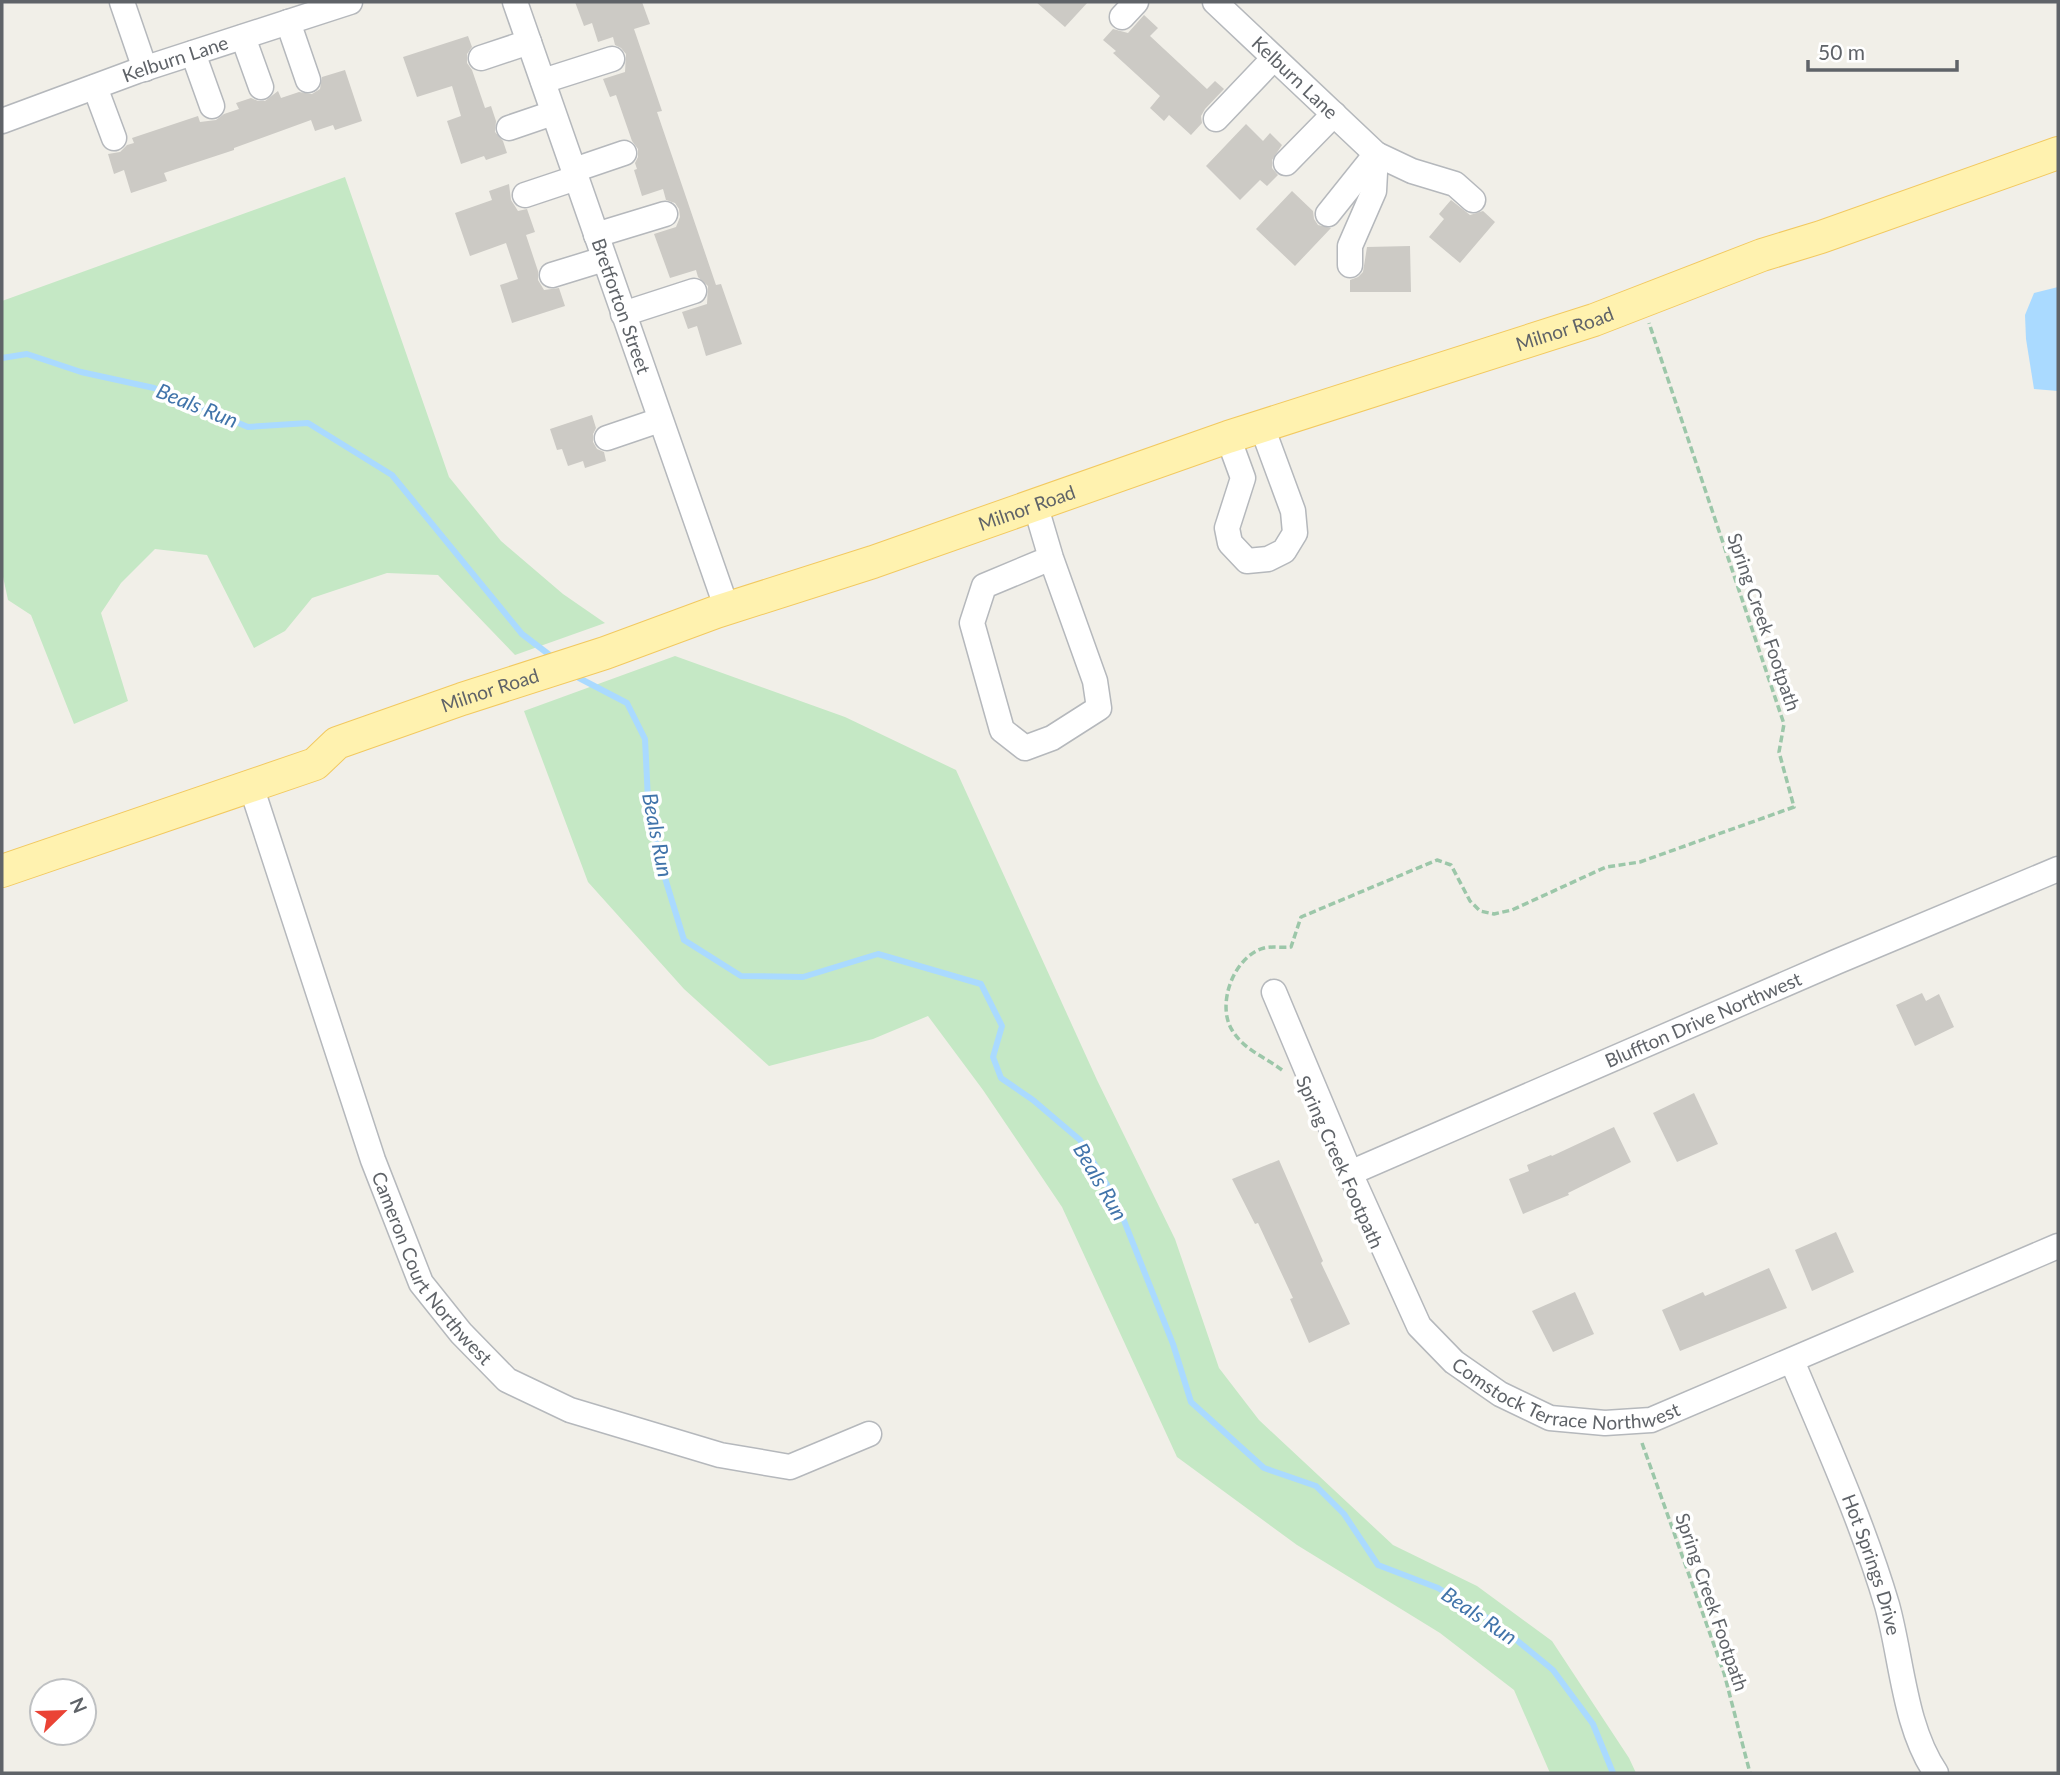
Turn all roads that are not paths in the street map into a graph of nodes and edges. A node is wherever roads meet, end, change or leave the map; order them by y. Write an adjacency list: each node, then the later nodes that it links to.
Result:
1 (122, 2): 12 (street)
2 (350, 2): 5 (street, Kelburn Lane)
3 (515, 2): 7 (street, Bretforton Street)
4 (1215, 2): 10 (street, Kelburn Lane)
5 (288, 22): 6 (street, Kelburn Lane); 13 (street)
6 (243, 37): 8 (street, Kelburn Lane); 16 (street)
7 (529, 42): 9 (street); 14 (street, Bretforton Street)
8 (192, 53): 12 (street, Kelburn Lane); 17 (street)
9 (481, 58)
10 (1275, 58): 19 (street, Kelburn Lane); 20 (street)
11 (612, 59): 14 (street)
12 (145, 69): 15 (street, Kelburn Lane)
13 (308, 80)
14 (542, 81): 18 (street, Bretforton Street)
15 (96, 87): 21 (street, Kelburn Lane); 23 (street)
16 (261, 87)
17 (212, 106)
18 (553, 113): 22 (street); 28 (street, Bretforton Street)
19 (1334, 114): 25 (street, Kelburn Lane); 27 (street)
20 (1216, 119)
21 (2, 121)
22 (509, 128)
23 (114, 138)
24 (624, 153): 28 (street)
25 (1376, 153): 30 (street, Kelburn Lane); 32 (street); 35 (street)
26 (2058, 153): 40 (main road, Milnor Road)
27 (1286, 163)
28 (575, 174): 29 (street); 33 (street, Bretforton Street)
29 (525, 195)
30 (1473, 200)
31 (665, 214): 33 (street)
32 (1328, 214)
33 (596, 235): 34 (street, Bretforton Street)
34 (604, 259): 36 (street); 38 (street, Bretforton Street)
35 (1350, 265)
36 (552, 275)
37 (694, 291): 38 (street)
38 (623, 314): 39 (street, Bretforton Street)
39 (660, 420): 42 (street); 45 (street, Bretforton Street)
40 (1262, 427): 41 (main road, Milnor Road); 41 (street)
41 (1228, 436): 43 (main road, Milnor Road)
42 (607, 438)
43 (1035, 504): 44 (street); 45 (main road, Milnor Road)
44 (1051, 558): 44 (street)
45 (727, 609): 46 (main road, Milnor Road)
46 (251, 786): 48 (main road, Milnor Road); 53 (street, Cameron Court Northwest)
47 (2058, 869): 50 (street, Bluffton Drive Northwest)
48 (2, 871)
49 (1274, 992): 50 (street, Comstock Terrace Northwest)
50 (1350, 1172): 52 (street, Comstock Terrace Northwest)
51 (2058, 1246): 52 (street, Comstock Terrace Northwest)
52 (1792, 1361): 54 (street, Hot Springs Drive)
53 (869, 1434)
54 (1936, 1773)

